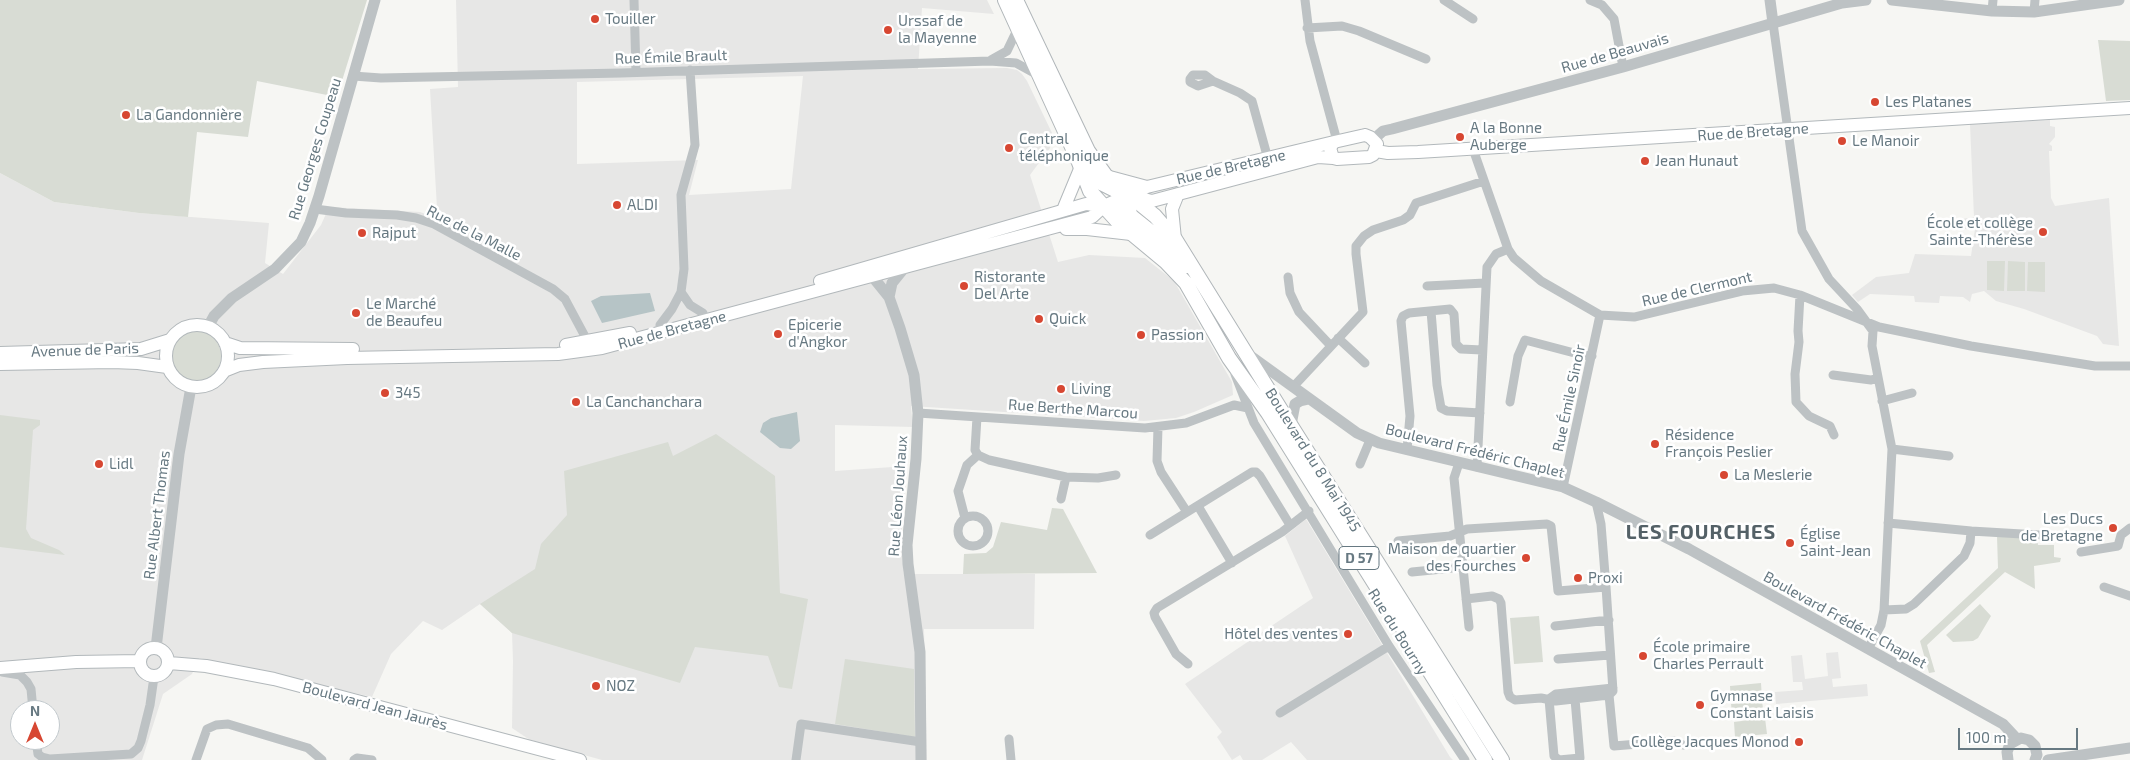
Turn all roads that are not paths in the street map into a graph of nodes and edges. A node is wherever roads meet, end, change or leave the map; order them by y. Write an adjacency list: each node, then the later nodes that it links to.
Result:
1 (375, 0): 25 (street, Rue Georges Coupeau)
2 (634, 0): 24 (street)
3 (1005, 0): 18 (main road)
4 (1016, 0): 36 (main road, Boulevard du 8 Mai 1945)
5 (1304, 0): 19 (street)
6 (1444, 0): 16 (street)
7 (1590, 0): 22 (street)
8 (1770, 0): 17 (street)
9 (1866, 0): 17 (street, Rue de Beauvais)
10 (1892, 0): 13 (street)
11 (2035, 0): 15 (street)
12 (2119, 0): 15 (street)
13 (1971, 4): 14 (street)
14 (1992, 5): 15 (street)
15 (2034, 12)
16 (1473, 19)
17 (1773, 23): 22 (street, Rue de Beauvais); 29 (street)
18 (1018, 27): 21 (street); 26 (main road)
19 (1307, 28): 20 (street); 30 (street)
20 (1426, 59)
21 (990, 61): 23 (street, Rue Émile Brault); 26 (street, Rue Émile Brault)
22 (1623, 67): 31 (street, Rue de Beauvais)
23 (690, 70): 24 (street, Rue Émile Brault); 55 (street)
24 (636, 72): 25 (street, Rue Émile Brault)
25 (353, 76): 42 (street, Rue Georges Coupeau)
26 (1040, 76): 35 (main road)
27 (1213, 81): 34 (street)
28 (2130, 108): 29 (main road, Rue de Bretagne)
29 (1788, 130): 32 (main road, Rue de Bretagne); 61 (street)
30 (1336, 142): 31 (main road, Rue de Bretagne); 33 (main road); 34 (main road, Rue de Bretagne)
31 (1375, 145): 32 (main road, Rue de Bretagne); 33 (main road, Rue de Bretagne)
32 (1473, 149): 37 (street, Rue de Clermont)
33 (1334, 158): 39 (main road, Rue de Bretagne)
34 (1268, 159): 38 (main road, Rue de Bretagne)
35 (1079, 165): 40 (main road); 41 (main road, Boulevard du 8 Mai 1945); 43 (main road)
36 (1106, 176): 38 (main road); 40 (main road, Boulevard du 8 Mai 1945)
37 (1484, 181): 48 (street, Rue de Clermont); 64 (street)
38 (1147, 187): 40 (main road, Rue de Bretagne)
39 (1178, 194): 40 (main road, Rue de Bretagne); 47 (main road)
40 (1130, 195): 41 (main road, Rue de Bretagne); 44 (main road); 47 (main road, Boulevard du 8 Mai 1945 / D 57)
41 (1104, 206): 43 (main road, Rue de Bretagne); 44 (main road); 45 (main road, Rue de Bretagne); 46 (main road, Boulevard du 8 Mai 1945 / D 57)
42 (315, 209): 63 (street, Rue Georges Coupeau); 66 (street, Rue de la Malle)
43 (1063, 210): 59 (main road, Rue de Bretagne)
44 (1130, 215): 46 (main road); 51 (main road)
45 (1049, 229): 46 (main road); 49 (main road, Rue de Bretagne)
46 (1131, 234): 73 (main road, Boulevard du 8 Mai 1945 / D 57)
47 (1175, 239): 51 (main road, Boulevard du 8 Mai 1945 / D 57)
48 (1508, 249): 53 (street); 60 (street, Rue de Clermont)
49 (905, 267): 50 (main road, Rue de Bretagne); 57 (street)
50 (872, 276): 57 (street, Rue Léon Jouhaux); 78 (main road, Rue de Bretagne)
51 (1198, 277): 71 (main road, Boulevard du 8 Mai 1945 / D 57)
52 (1288, 277): 68 (street)
53 (1485, 282): 54 (street); 69 (street)
54 (1427, 286)
55 (682, 292): 59 (street); 62 (street)
56 (1800, 295): 60 (street, Rue de Clermont); 61 (street, Rue de Clermont); 95 (street)
57 (889, 297): 90 (street, Rue Léon Jouhaux)
58 (1431, 311): 69 (street); 91 (street); 98 (street)
59 (703, 313): 62 (main road, Rue de Bretagne)
60 (1600, 315): 72 (street, Rue Émile Sinoir)
61 (1867, 323): 76 (street, Rue de Clermont); 80 (street)
62 (660, 325): 66 (main road, Rue de Bretagne)
63 (208, 327): 65 (main road); 67 (main road)
64 (1338, 338): 68 (street); 74 (street)
65 (170, 340): 70 (main road, Avenue de Paris); 77 (main road)
66 (588, 342): 67 (main road, Rue de Bretagne)
67 (225, 343): 78 (main road)
68 (1331, 346): 82 (street)
69 (1482, 350): 91 (street)
70 (0, 353)
71 (1248, 354): 82 (street, Boulevard Frédéric Chaplet); 93 (main road, Boulevard du 8 Mai 1945 / D 57)
72 (1592, 356): 87 (street); 106 (street, Rue Émile Sinoir)
73 (1229, 358): 83 (street, Rue du Bourny); 170 (main road, Boulevard du 8 Mai 1945 / D 57)
74 (1365, 363)
75 (0, 364): 77 (main road, Avenue de Paris)
76 (2130, 366)
77 (167, 367): 81 (main road)
78 (224, 371): 81 (main road)
79 (1833, 375): 80 (street)
80 (1878, 378): 86 (street)
81 (190, 387): 136 (street, Rue Albert Thomas)
82 (1293, 387): 85 (street, Boulevard Frédéric Chaplet)
83 (1240, 388): 88 (street, Rue Berthe Marcou); 89 (street, Rue du Bourny)
84 (1912, 393): 86 (street)
85 (1310, 399): 93 (street); 96 (street, Boulevard Frédéric Chaplet)
86 (1882, 401): 97 (street)
87 (1510, 402)
88 (1224, 408): 89 (street, Rue Berthe Marcou); 94 (street, Rue Berthe Marcou)
89 (1248, 408): 111 (street, Rue du Bourny)
90 (918, 412): 92 (street, Rue Berthe Marcou); 152 (street, Rue Léon Jouhaux)
91 (1480, 413): 103 (street)
92 (978, 417): 94 (street, Rue Berthe Marcou); 99 (street)
93 (1291, 425): 171 (main road, Boulevard du 8 Mai 1945 / D 57)
94 (1158, 427): 112 (street)
95 (1834, 435)
96 (1370, 440): 98 (street, Boulevard Frédéric Chaplet); 102 (street)
97 (1892, 449): 100 (street); 114 (street)
98 (1407, 450): 101 (street, Boulevard Frédéric Chaplet)
99 (978, 455): 105 (street); 113 (street)
100 (1949, 456)
101 (1459, 463): 103 (street, Boulevard Frédéric Chaplet); 119 (street)
102 (1360, 464)
103 (1477, 467): 106 (street, Boulevard Frédéric Chaplet)
104 (1116, 475): 105 (street)
105 (1066, 478): 107 (street)
106 (1563, 487): 108 (street, Boulevard Frédéric Chaplet)
107 (1061, 499)
108 (1596, 502): 110 (street, Boulevard Frédéric Chaplet); 115 (street)
109 (1198, 506): 112 (street); 116 (street); 124 (street)
110 (1612, 510): 115 (street); 137 (street, Boulevard Frédéric Chaplet)
111 (1309, 511): 116 (street); 135 (street, Rue du Bourny)
112 (1187, 512): 120 (street)
113 (964, 518)
114 (1888, 523): 118 (street); 131 (street)
115 (1601, 524): 127 (street)
116 (1290, 525): 124 (street)
117 (2130, 528): 123 (street)
118 (1971, 530): 121 (street); 131 (street)
119 (1459, 533): 122 (street); 125 (street); 127 (street)
120 (1150, 535)
121 (2039, 535)
122 (1398, 541)
123 (2081, 552)
124 (1232, 563): 142 (street)
125 (1463, 567): 126 (street); 130 (street)
126 (1412, 572)
127 (1606, 587): 132 (street)
128 (2104, 587): 129 (street)
129 (2130, 596)
130 (1466, 599): 134 (street); 146 (street)
131 (1884, 610): 137 (street)
132 (1609, 620): 133 (street); 138 (street)
133 (1555, 626)
134 (1469, 627)
135 (1389, 646): 149 (street); 157 (street, Rue du Bourny)
136 (156, 648): 140 (main road); 141 (main road)
137 (1868, 649): 151 (street, Boulevard Frédéric Chaplet)
138 (1610, 655): 139 (street); 145 (street)
139 (1558, 659)
140 (140, 661): 143 (main road); 144 (main road)
141 (169, 663): 144 (main road); 165 (main road, Boulevard Jean Jaurès)
142 (1188, 664)
143 (0, 670): 148 (street)
144 (154, 676): 155 (street)
145 (1611, 692): 146 (street); 147 (street); 153 (street)
146 (1549, 698): 147 (street); 159 (street)
147 (1575, 699): 159 (street)
148 (32, 700)
149 (1280, 713)
150 (1010, 739): 168 (street)
151 (2018, 739): 156 (street, Boulevard Frédéric Chaplet); 160 (street)
152 (921, 742): 166 (street); 167 (street, Rue Léon Jouhaux)
153 (1683, 745)
154 (2130, 748): 158 (street)
155 (37, 750)
156 (2036, 755): 158 (street, Boulevard Frédéric Chaplet)
157 (1458, 756): 169 (street, Rue du Bourny)
158 (2053, 758)
159 (1580, 759)
160 (2007, 759)
161 (196, 760): 162 (street)
162 (322, 760)
163 (354, 760): 164 (street)
164 (372, 760)
165 (580, 760)
166 (796, 760)
167 (921, 760)
168 (1011, 760)
169 (1465, 760)
170 (1485, 760)
171 (1502, 760)

